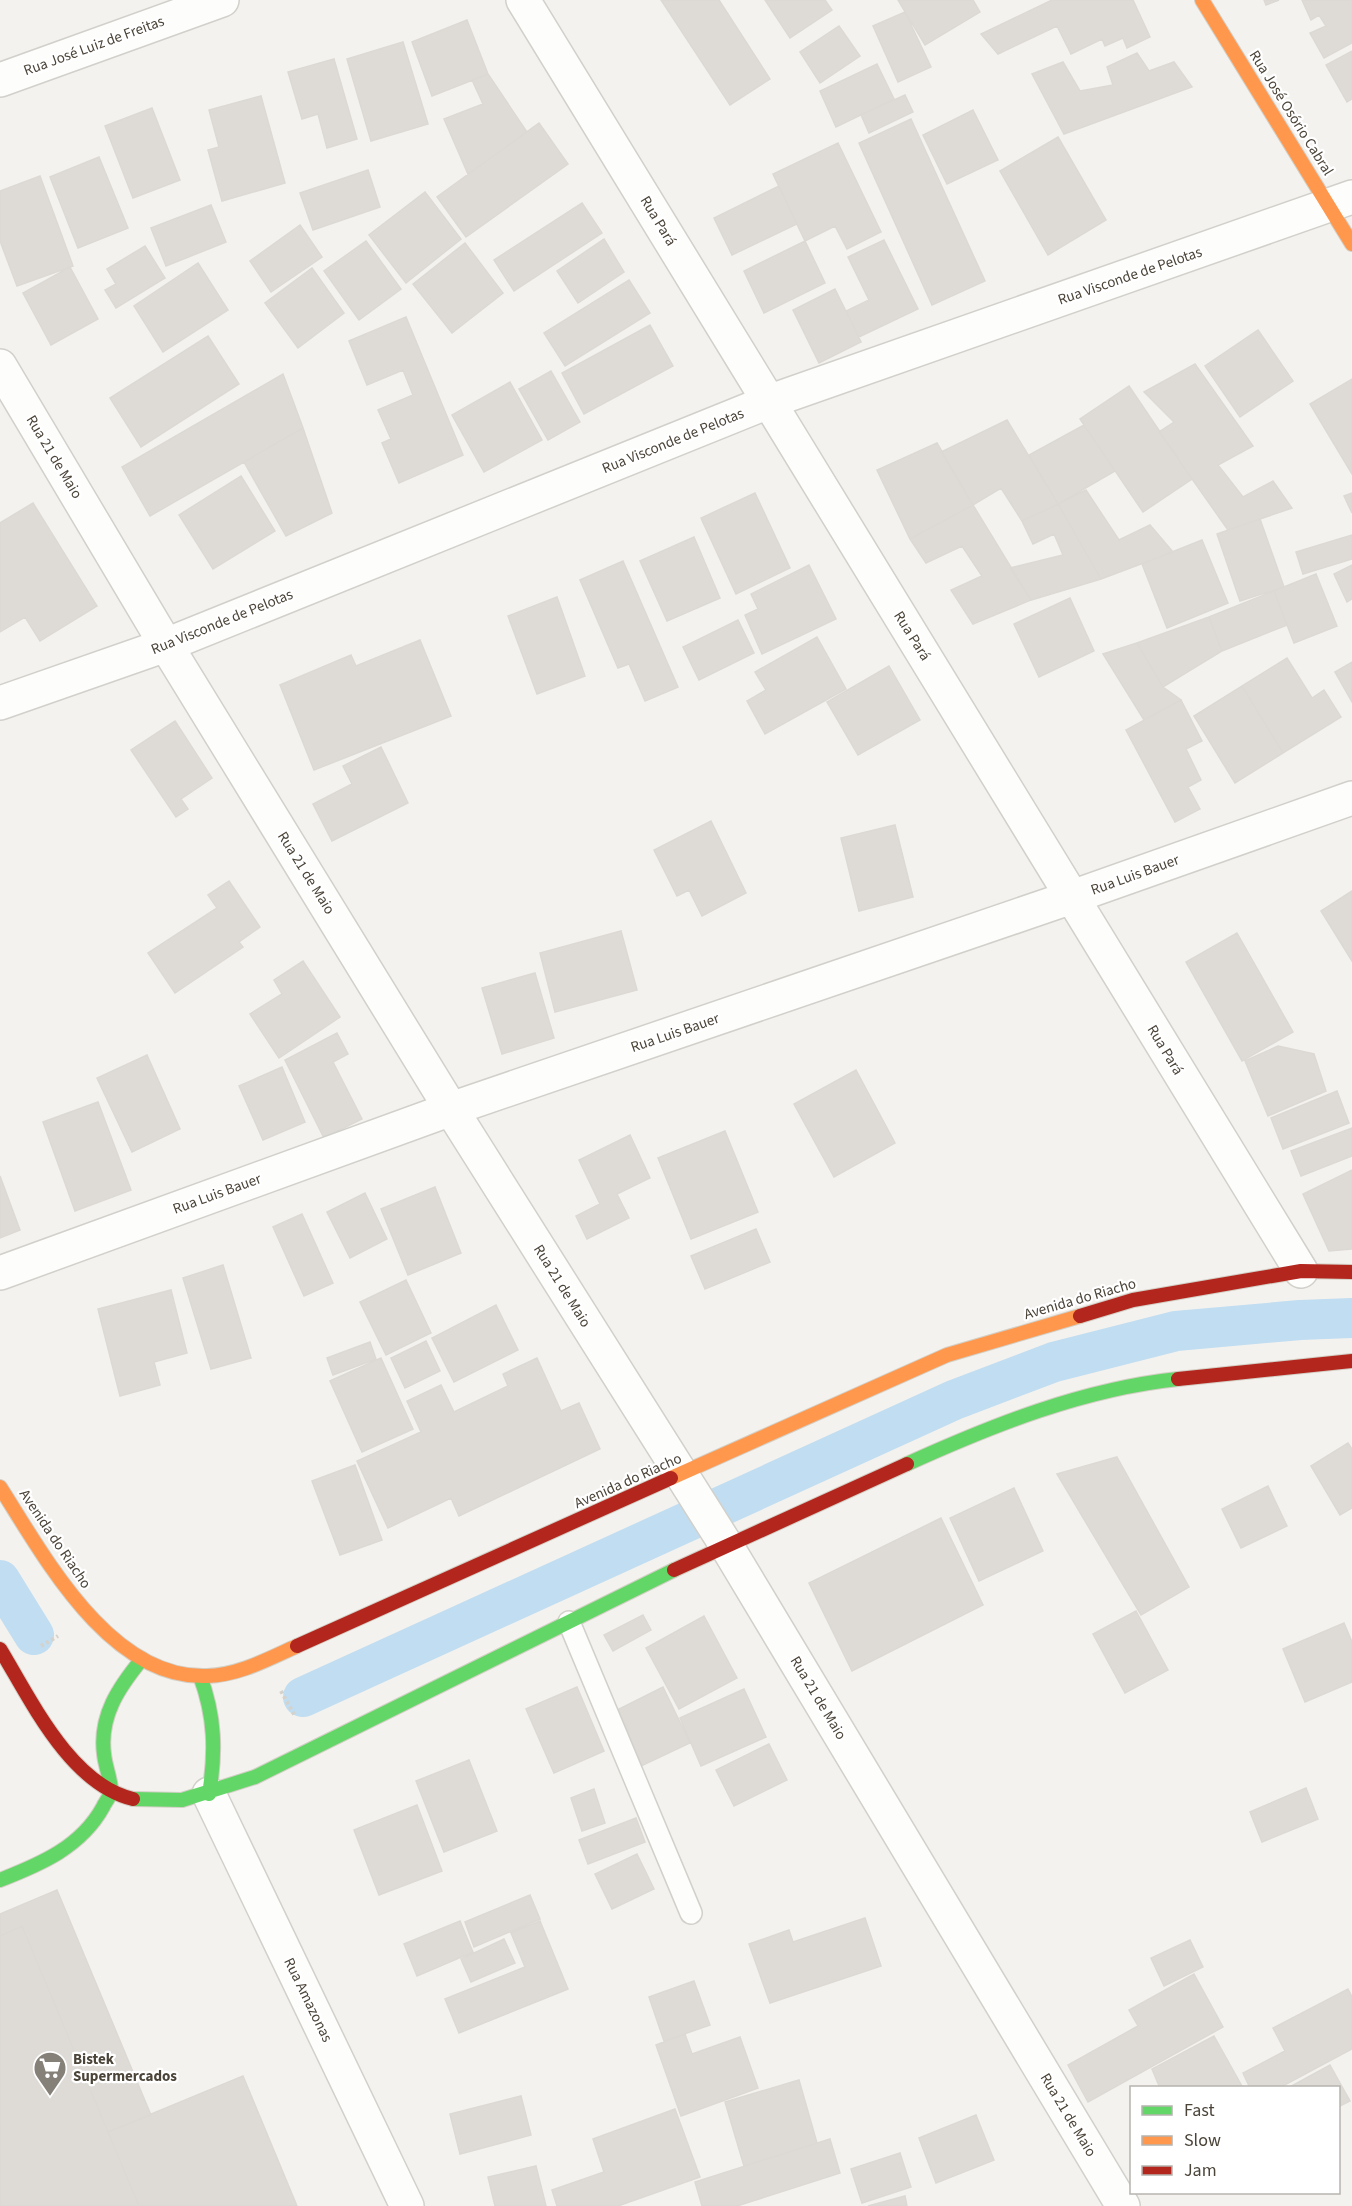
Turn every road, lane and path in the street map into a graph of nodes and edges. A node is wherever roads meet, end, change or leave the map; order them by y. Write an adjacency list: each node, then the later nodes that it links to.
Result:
1 (222, 0): 4 (street, Rua José Luiz de Freitas)
2 (523, 0): 8 (street, Rua Pará)
3 (1202, 0): 5 (main road, Rua José Osório Cabral)
4 (0, 80)
5 (1340, 202): 6 (main road, Rua José Osório Cabral); 8 (street, Rua Visconde de Pelotas)
6 (1352, 244)
7 (0, 366): 9 (street, Rua 21 de Maio)
8 (768, 402): 9 (street, Rua Visconde de Pelotas); 12 (street, Rua Pará)
9 (166, 645): 10 (street, Rua Visconde de Pelotas); 13 (street, Rua 21 de Maio)
10 (0, 703)
11 (1352, 798): 12 (street, Rua Luis Bauer)
12 (1072, 897): 13 (street, Rua Luis Bauer); 14 (street, Rua Pará)
13 (451, 1109): 16 (street, Rua Luis Bauer); 19 (street, Rua 21 de Maio)
14 (1301, 1271): 15 (main road, Avenida do Riacho); 19 (main road, Avenida do Riacho)
15 (1352, 1272)
16 (0, 1273)
17 (1352, 1361): 20 (main road)
18 (0, 1487): 21 (main road, Avenida do Riacho)
19 (694, 1495): 20 (street, Rua 21 de Maio); 25 (main road, Avenida do Riacho)
20 (726, 1545): 22 (main road); 34 (street, Rua 21 de Maio)
21 (91, 1616): 24 (main road, Avenida do Riacho); 26 (path)
22 (569, 1622): 28 (main road); 32 (lane)
23 (0, 1649): 26 (main road)
24 (142, 1659): 27 (main road, Avenida do Riacho); 29 (main road)
25 (264, 1660): 27 (main road, Avenida do Riacho); 28 (path)
26 (9, 1664): 29 (main road)
27 (200, 1676): 30 (main road)
28 (313, 1749): 30 (main road)
29 (111, 1792): 30 (main road); 31 (main road)
30 (209, 1794): 33 (street, Rua Amazonas)
31 (0, 1880)
32 (692, 1913)
33 (407, 2206)
34 (1123, 2206)

